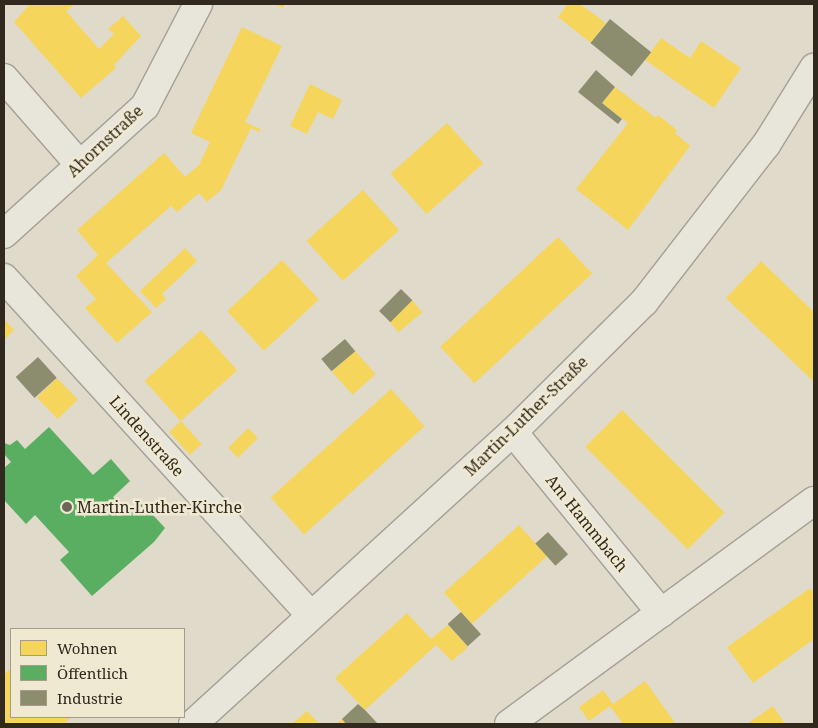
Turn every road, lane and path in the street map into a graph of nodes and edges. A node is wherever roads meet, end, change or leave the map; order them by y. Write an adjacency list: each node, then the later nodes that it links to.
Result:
1 (198, 4): 4 (street, Ahornstraße)
2 (814, 68): 7 (street, Martin-Luther-Straße)
3 (4, 78): 4 (street)
4 (80, 164): 5 (street, Ahornstraße)
5 (4, 234)
6 (4, 278): 10 (street, Lindenstraße)
7 (513, 432): 9 (street, Am Hammbach); 10 (street, Martin-Luther-Straße)
8 (814, 501): 9 (street)
9 (660, 613): 12 (street)
10 (311, 615): 11 (street, Martin-Luther-Straße)
11 (193, 724)
12 (509, 724)

